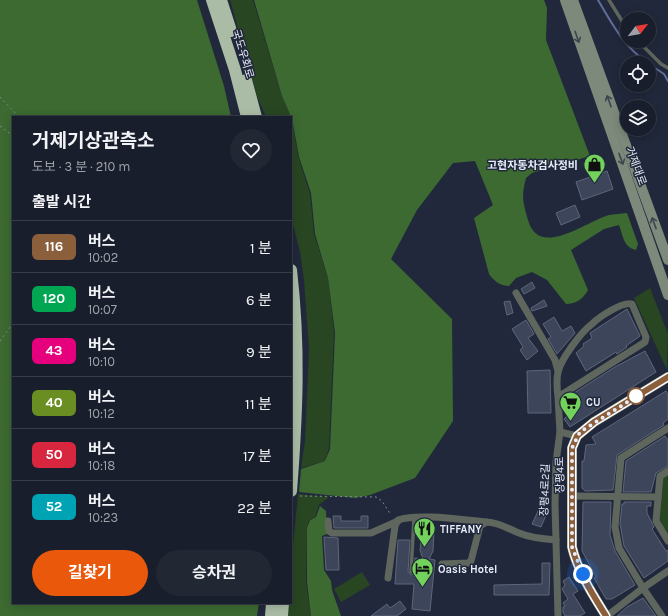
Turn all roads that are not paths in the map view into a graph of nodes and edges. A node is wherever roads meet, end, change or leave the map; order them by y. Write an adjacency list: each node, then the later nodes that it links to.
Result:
1 (212, 0): 9 (highway, 국도우회로)
2 (221, 0): 10 (highway, 국도우회로)
3 (565, 0): 14 (main road, 거제대로, one-way to 14)
4 (573, 0): 11 (main road, 거제대로, one-way to 4)
5 (609, 0): 6 (lane)
6 (620, 18)
7 (645, 48): 8 (lane)
8 (668, 68)
9 (247, 116)
10 (256, 116)
11 (668, 260)
12 (292, 279): 22 (highway)
13 (516, 293): 15 (street)
14 (668, 295)
15 (558, 371): 17 (street, 장평4로2길); 17 (street)
16 (667, 377): 20 (main road)
17 (558, 397): 19 (street, 장평4로2길)
18 (668, 428): 24 (street)
19 (560, 432): 20 (street); 30 (street, 장평4로2길)
20 (577, 436): 23 (main road, 장평4로)
21 (668, 471): 25 (street)
22 (294, 494)
23 (572, 496): 24 (street); 39 (main road, 장평4로)
24 (616, 496): 25 (street); 36 (street)
25 (658, 497): 31 (street)
26 (414, 518): 27 (street); 29 (street); 34 (lane)
27 (398, 520): 28 (street); 35 (street)
28 (328, 521)
29 (486, 522): 30 (street); 32 (street)
30 (556, 540): 42 (street, 장평4로2길)
31 (668, 541)
32 (442, 564)
33 (668, 571): 36 (street)
34 (411, 572)
35 (388, 578)
36 (643, 588): 39 (street); 43 (street)
37 (272, 604): 40 (highway)
38 (283, 604): 41 (highway)
39 (605, 615)
40 (271, 616)
41 (282, 616)
42 (558, 616)
43 (662, 616)

